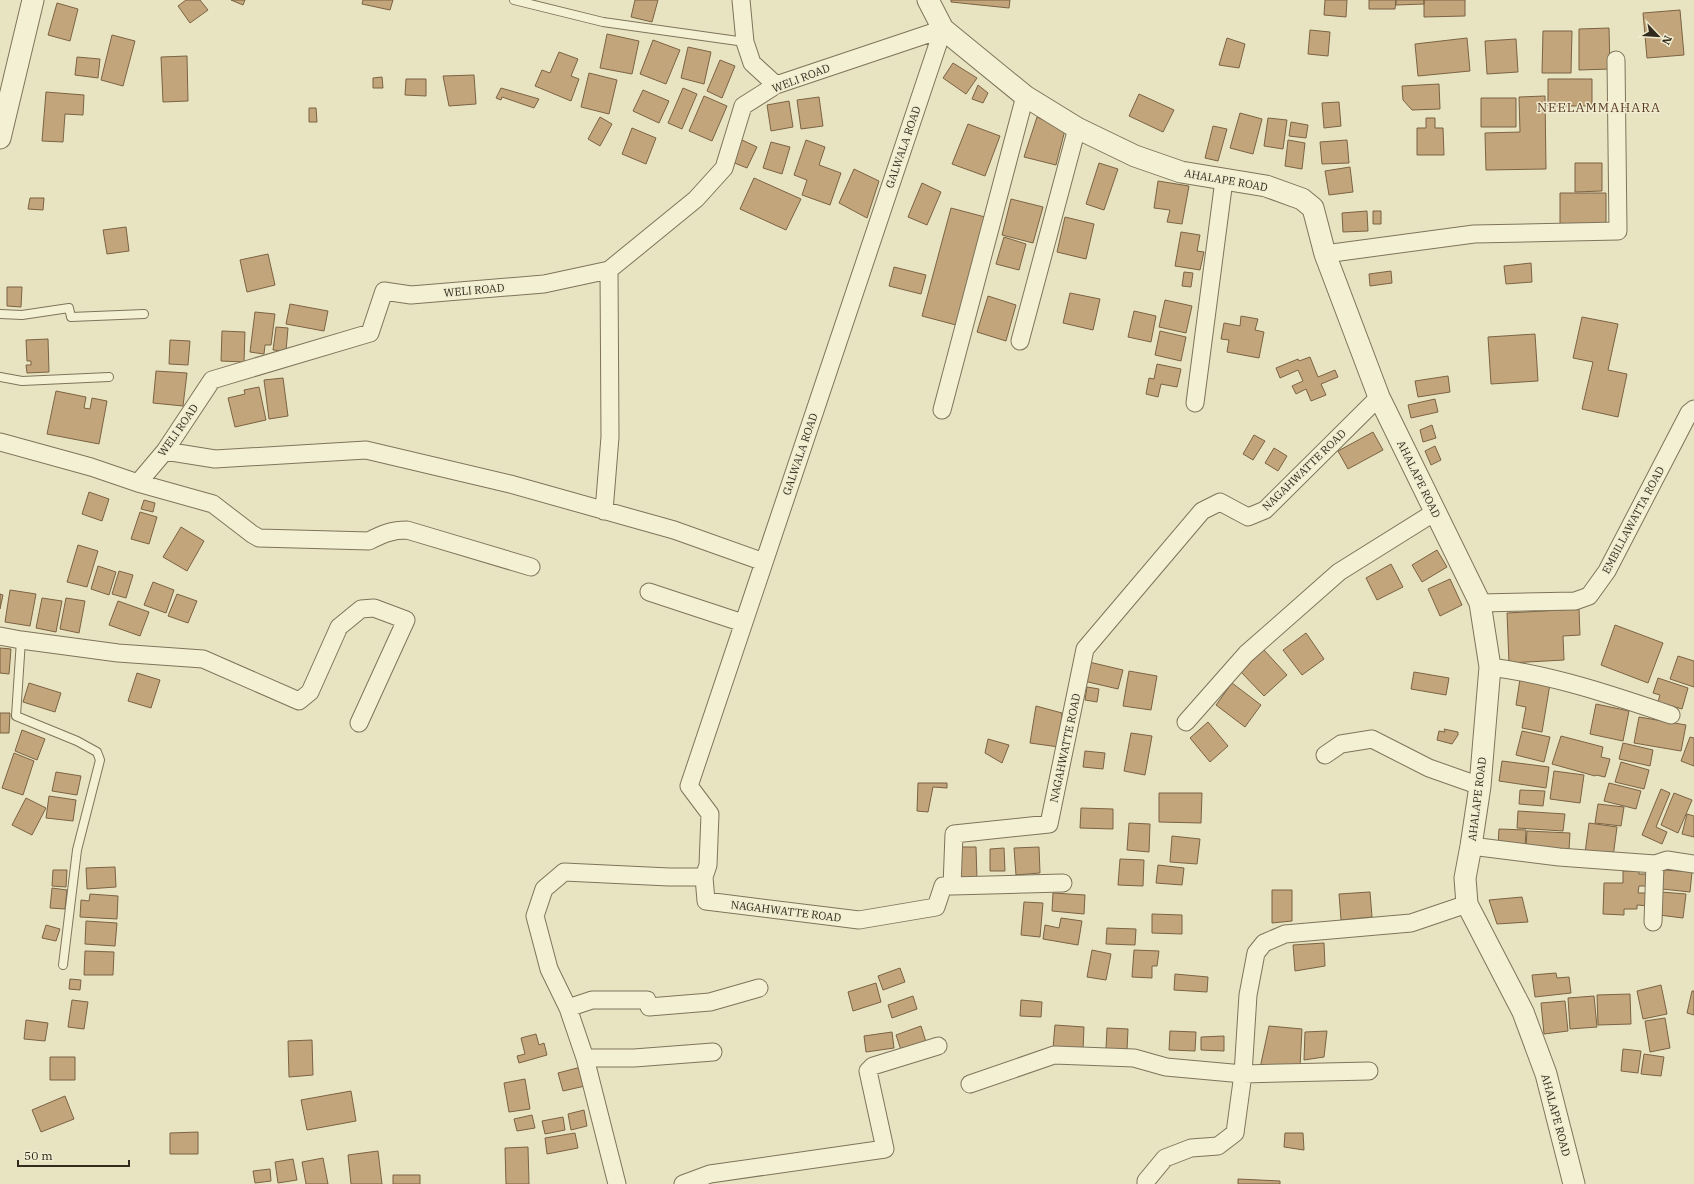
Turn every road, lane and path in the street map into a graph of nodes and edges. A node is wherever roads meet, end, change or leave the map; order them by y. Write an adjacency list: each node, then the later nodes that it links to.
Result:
1 (33, 0): 11 (street)
2 (514, 0): 6 (lane)
3 (740, 0): 6 (street)
4 (928, 0): 5 (street, AHALAPE ROAD)
5 (943, 29): 8 (street, WELI ROAD); 9 (street, AHALAPE ROAD); 29 (street, GALWALA ROAD)
6 (745, 42): 8 (street)
7 (1616, 60): 13 (street)
8 (776, 85): 14 (street, WELI ROAD)
9 (1025, 96): 10 (street, AHALAPE ROAD); 23 (street)
10 (1076, 128): 12 (street, AHALAPE ROAD); 17 (street)
11 (0, 138)
12 (1224, 180): 13 (street, AHALAPE ROAD); 21 (street)
13 (1325, 254): 20 (street, AHALAPE ROAD)
14 (608, 270): 25 (street, WELI ROAD); 27 (street)
15 (0, 314): 16 (lane)
16 (144, 314)
17 (1020, 341)
18 (0, 377): 19 (lane)
19 (109, 377)
20 (1379, 397): 28 (street, AHALAPE ROAD); 47 (street, NAGAHWATTE ROAD)
21 (1195, 403)
22 (1692, 407): 32 (street, EMBILLAWATTA ROAD)
23 (942, 410)
24 (0, 442): 26 (street)
25 (165, 450): 26 (street, WELI ROAD); 27 (street)
26 (138, 483): 30 (street)
27 (604, 511): 29 (street)
28 (1435, 512): 32 (street, AHALAPE ROAD); 38 (street)
29 (764, 562): 33 (street, GALWALA ROAD)
30 (531, 567)
31 (649, 592): 33 (street)
32 (1480, 603): 36 (street, AHALAPE ROAD)
33 (743, 623): 45 (street, GALWALA ROAD)
34 (0, 636): 35 (street)
35 (21, 640): 39 (street); 50 (lane)
36 (1490, 667): 37 (street); 41 (street, AHALAPE ROAD)
37 (1671, 715)
38 (1186, 722)
39 (360, 724)
40 (1325, 755): 41 (street)
41 (1480, 786): 42 (street, AHALAPE ROAD)
42 (1471, 846): 43 (street); 48 (street, AHALAPE ROAD)
43 (1655, 864): 44 (street); 49 (street)
44 (1694, 864)
45 (704, 877): 47 (street, NAGAHWATTE ROAD); 52 (street)
46 (1063, 883): 47 (street)
47 (952, 886)
48 (1467, 904): 57 (street); 62 (street, AHALAPE ROAD)
49 (1654, 922)
50 (63, 965)
51 (759, 988): 52 (street)
52 (568, 1008): 55 (street)
53 (938, 1046): 60 (street)
54 (713, 1052): 55 (street)
55 (585, 1058): 59 (street)
56 (1369, 1071): 57 (street)
57 (1243, 1074): 58 (street); 61 (street)
58 (970, 1084)
59 (617, 1184)
60 (683, 1184)
61 (1146, 1184)
62 (1573, 1184)

